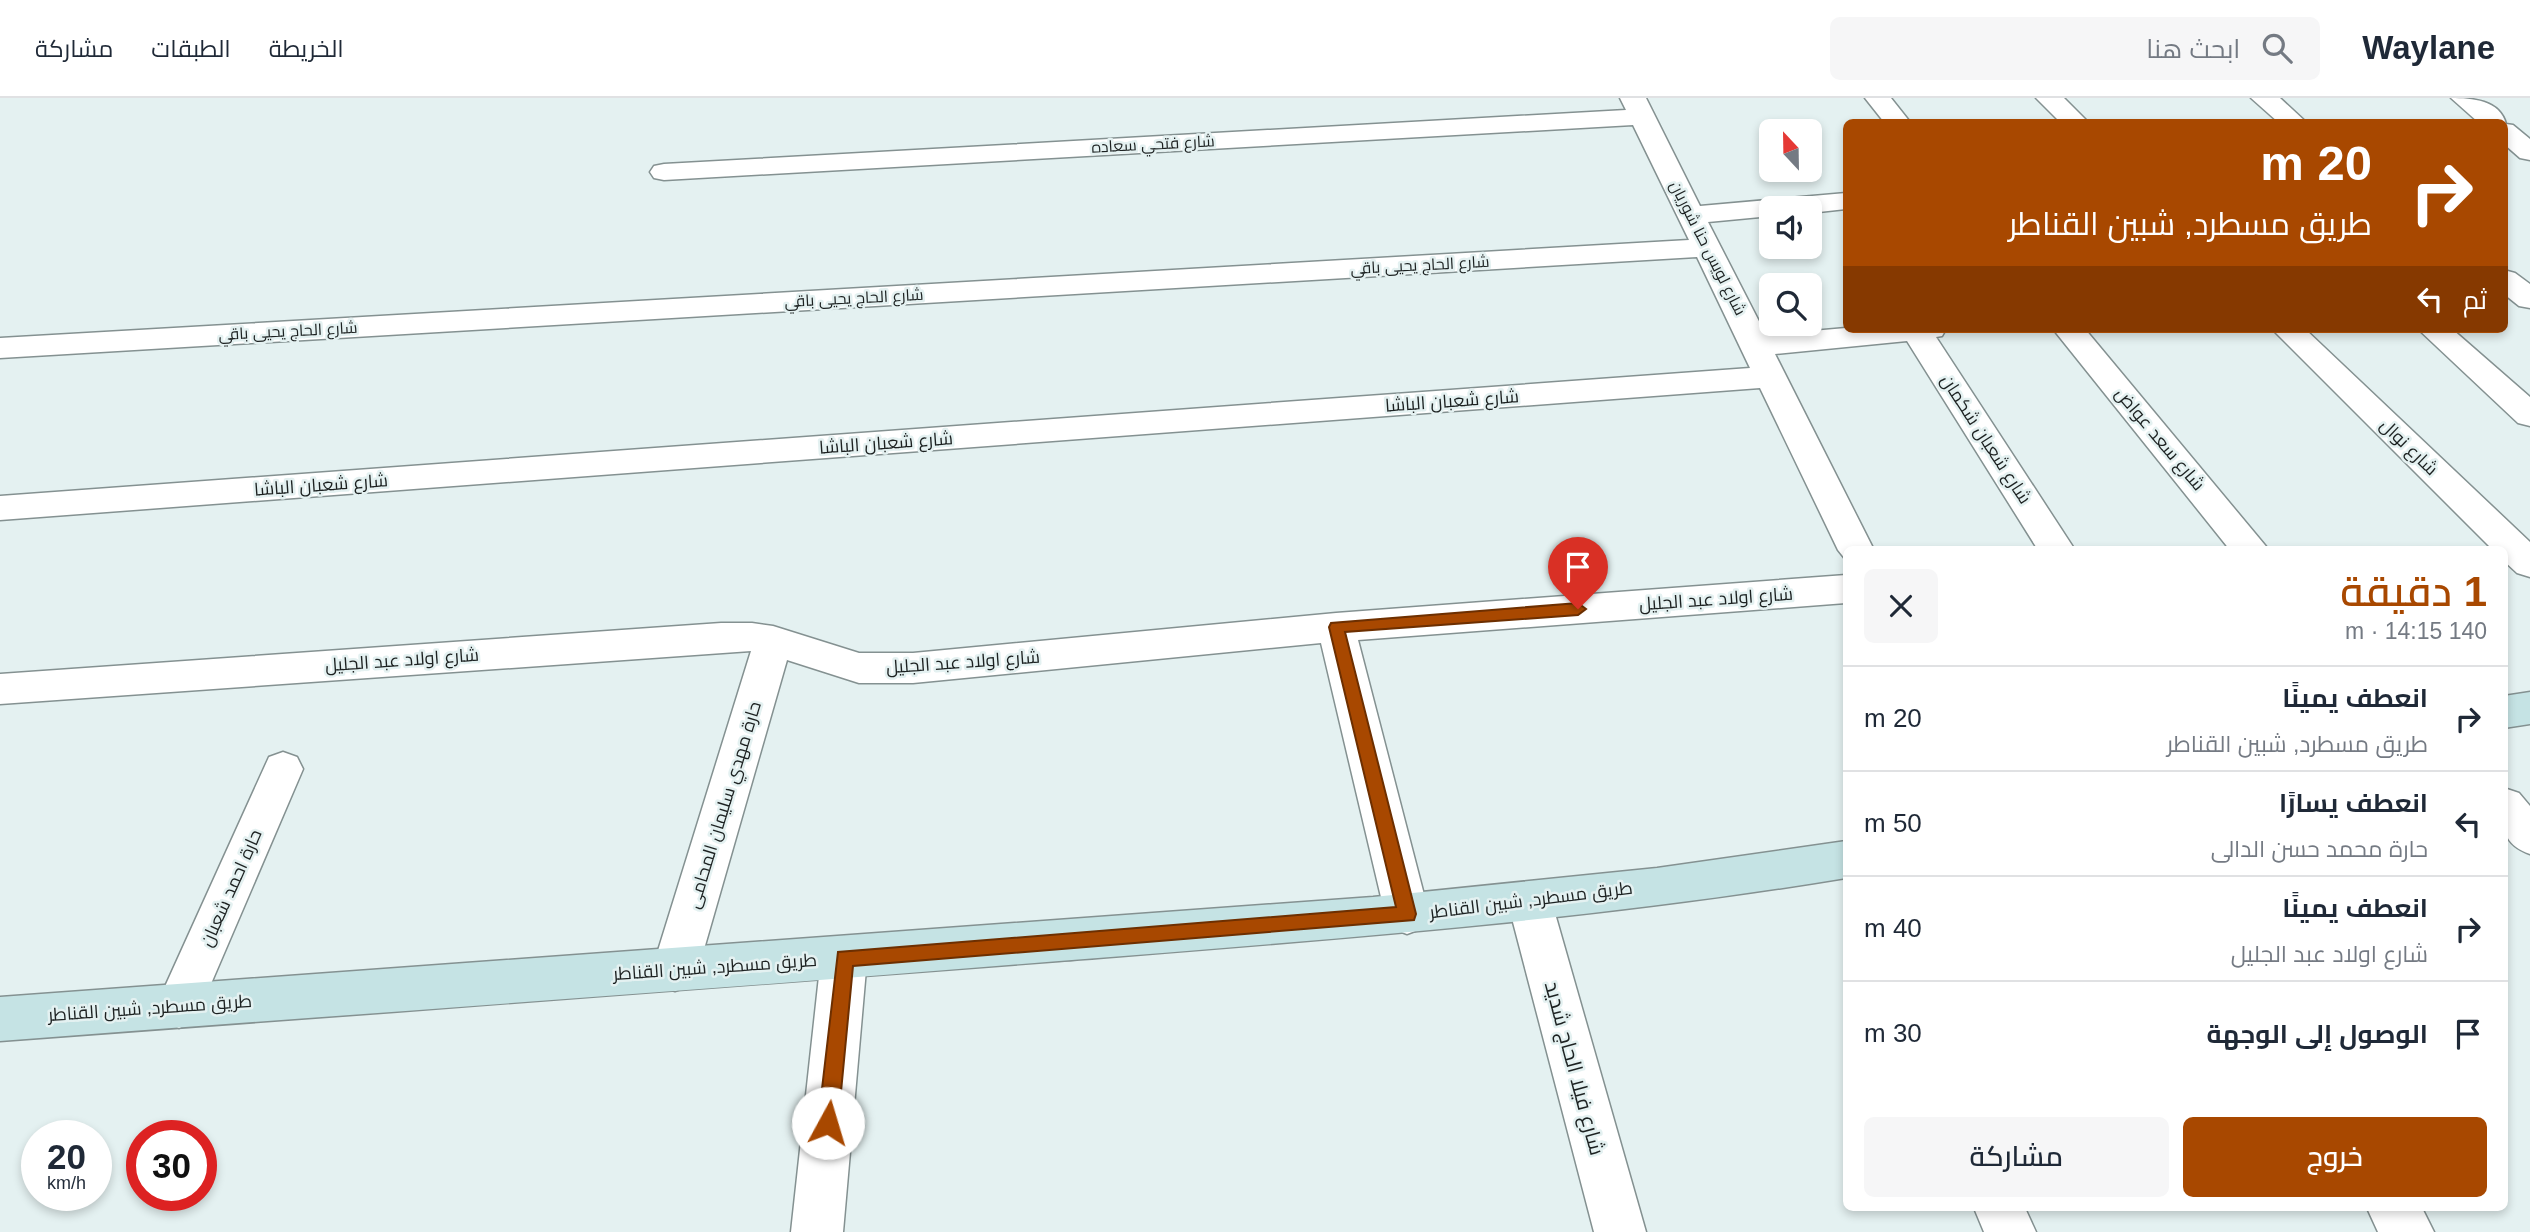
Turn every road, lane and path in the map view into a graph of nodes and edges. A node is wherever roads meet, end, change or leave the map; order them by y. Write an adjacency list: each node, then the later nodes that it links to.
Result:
1 (1878, 98): 6 (street)
2 (2049, 98): 7 (street)
3 (2264, 98): 8 (street)
4 (2464, 98): 9 (street)
5 (1638, 107): 12 (street, شارع فتحي سعاده); 14 (street, شارع لويس حنا شوريان)
6 (1895, 119)
7 (2071, 119)
8 (2289, 119)
9 (2490, 119)
10 (2508, 134): 11 (street)
11 (2530, 152)
12 (664, 172)
13 (1842, 208): 14 (street)
14 (1691, 215): 15 (street, شارع لويس حنا شوريان)
15 (1707, 248): 25 (street, شارع لويس حنا شوريان); 26 (street, شارع الحاج يحيى باقي)
16 (2530, 269): 17 (street)
17 (2508, 272)
18 (2508, 282): 19 (street)
19 (2530, 299)
20 (1882, 333): 25 (street)
21 (1923, 333): 31 (street, شارع شعبان شكمان)
22 (2071, 333): 32 (street, شارع سعد عواض)
23 (2291, 333): 33 (street, شارع نوال)
24 (2438, 333): 28 (street)
25 (1757, 346): 27 (street, شارع لويس حنا شوريان)
26 (0, 348)
27 (1772, 377): 29 (street, شارع شعبان الباشا); 30 (street, شارع لويس حنا شوريان)
28 (2530, 415)
29 (0, 508)
30 (1854, 546)
31 (2055, 546)
32 (2248, 546)
33 (2530, 564)
34 (1843, 589): 35 (street, شارع اولاد عبد الجليل)
35 (1336, 627): 36 (street, شارع اولاد عبد الجليل); 45 (street)
36 (773, 641): 37 (street, شارع اولاد عبد الجليل); 47 (street, حارة مهدي سليمان المحامى)
37 (0, 689)
38 (2530, 708): 39 (main road)
39 (2508, 711)
40 (283, 769): 48 (street, حارة احمد شعبان)
41 (2508, 810): 42 (street)
42 (2530, 836)
43 (1843, 862): 44 (main road, طريق مسطرد, شبين القناطر)
44 (1530, 903): 45 (main road, طريق مسطرد, شبين القناطر); 53 (street, شارع فيلا الحاج شديد)
45 (1407, 914): 46 (main road, طريق مسطرد, شبين القناطر)
46 (844, 958): 47 (main road, طريق مسطرد, شبين القناطر); 52 (street)
47 (675, 970): 48 (main road, طريق مسطرد, شبين القناطر)
48 (179, 1006): 49 (main road, طريق مسطرد, شبين القناطر)
49 (0, 1019)
50 (2000, 1211): 54 (street)
51 (2394, 1211): 55 (street)
52 (817, 1232)
53 (1620, 1232)
54 (2010, 1232)
55 (2408, 1232)

